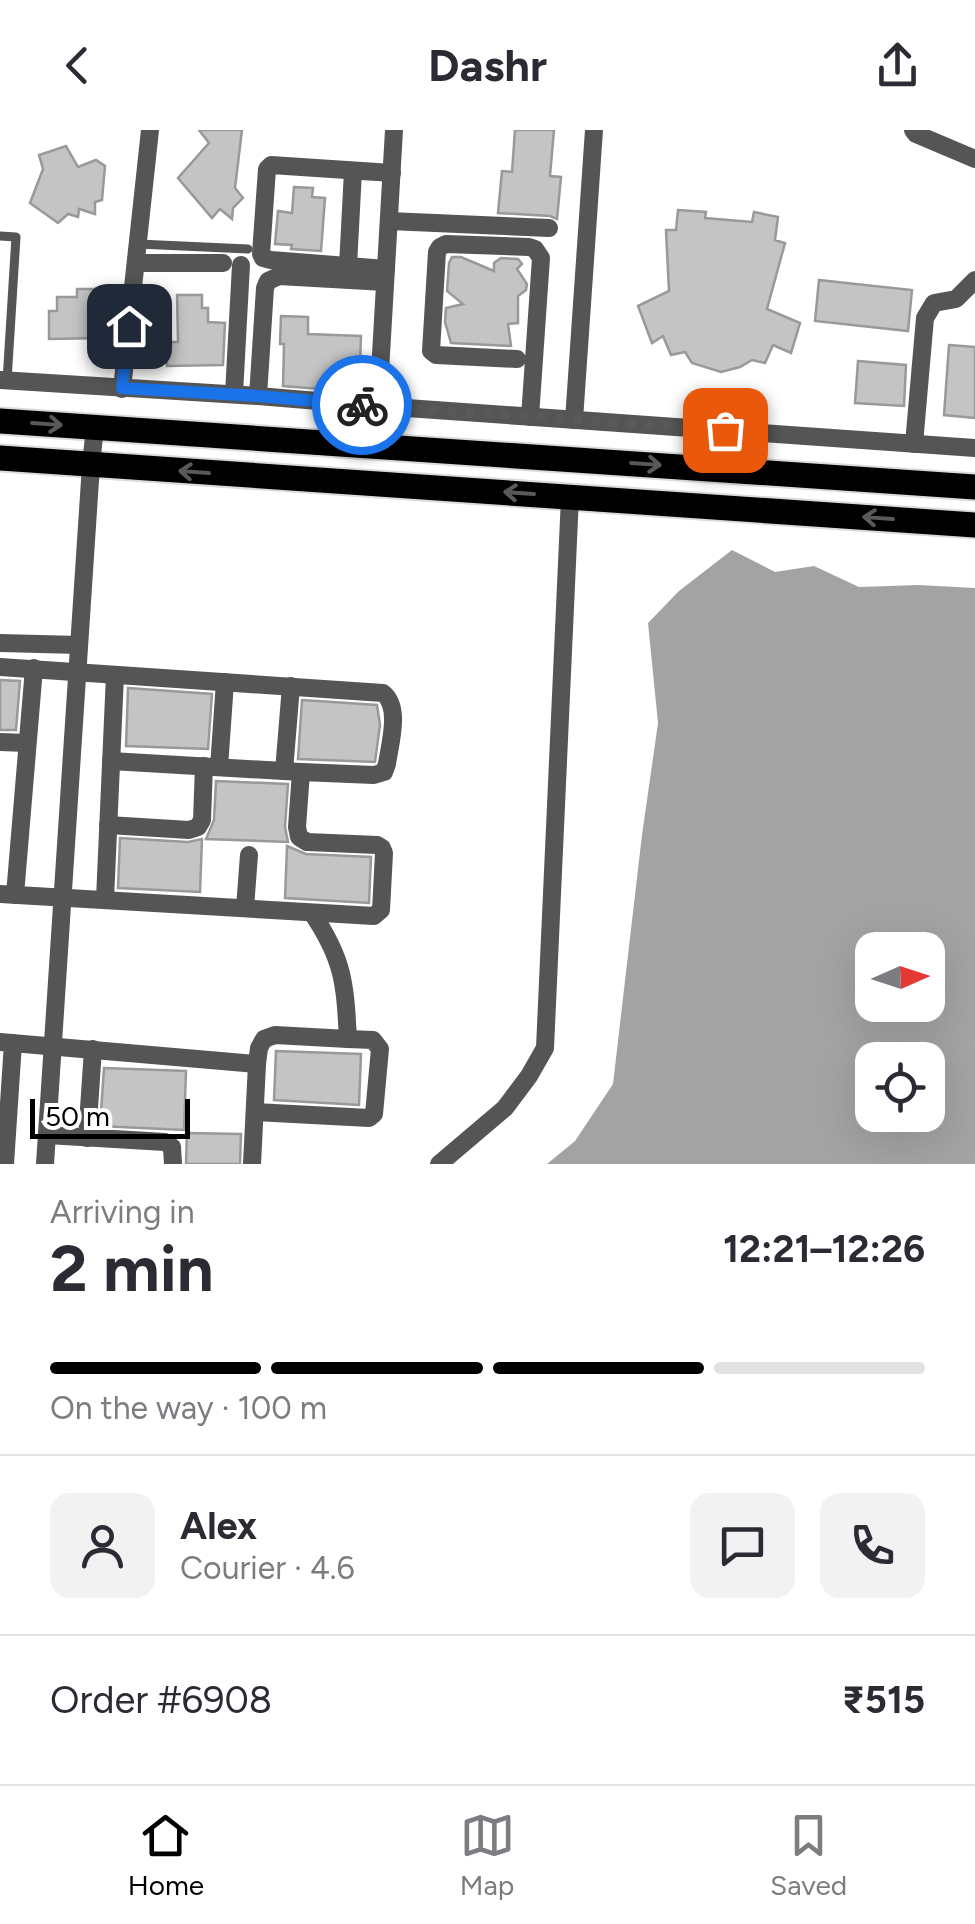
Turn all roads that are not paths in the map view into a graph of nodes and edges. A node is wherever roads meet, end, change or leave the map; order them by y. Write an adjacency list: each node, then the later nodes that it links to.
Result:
1 (150, 130): 11 (street)
2 (394, 130): 7 (street)
3 (594, 130): 23 (street)
4 (912, 130): 5 (street)
5 (975, 159)
6 (353, 171): 7 (street); 13 (street); 13 (street)
7 (392, 173): 8 (street)
8 (389, 222): 9 (street); 14 (street)
9 (549, 228)
10 (0, 236): 17 (lane)
11 (137, 253): 12 (street); 12 (lane); 18 (street)
12 (237, 259): 19 (street)
13 (348, 266): 14 (street)
14 (386, 276): 20 (street); 21 (street)
15 (975, 280): 26 (street)
16 (517, 359): 22 (street)
17 (3, 380): 18 (street)
18 (122, 388): 19 (street)
19 (234, 394): 20 (street)
20 (258, 396): 21 (street)
21 (378, 406): 22 (street)
22 (530, 416): 23 (street)
23 (574, 420): 26 (street)
24 (0, 421): 25 (main road, one-way to 25)
25 (95, 427): 29 (street); 30 (main road, one-way to 30)
26 (914, 444): 27 (street)
27 (975, 448)
28 (0, 458): 29 (main road)
29 (90, 464): 31 (main road, one-way to 29); 34 (street)
30 (975, 487)
31 (570, 497): 32 (main road, one-way to 31); 68 (street)
32 (975, 525)
33 (0, 643): 34 (street)
34 (79, 646): 37 (street)
35 (0, 666): 36 (street)
36 (34, 668): 37 (street); 42 (street)
37 (77, 672): 38 (street); 51 (street)
38 (115, 675): 39 (street); 43 (street)
39 (225, 682): 40 (street); 44 (street)
40 (292, 686): 45 (street); 45 (street)
41 (0, 742): 42 (street)
42 (27, 743): 47 (street)
43 (111, 761): 44 (street); 48 (street)
44 (211, 767): 45 (street); 48 (street)
45 (292, 771): 54 (street)
46 (0, 816): 47 (street)
47 (22, 818): 50 (street)
48 (108, 825): 52 (street)
49 (249, 855): 53 (street)
50 (8, 894): 51 (street)
51 (62, 897): 52 (street); 57 (street)
52 (105, 900): 53 (street)
53 (245, 908): 54 (street)
54 (312, 912): 55 (street)
55 (348, 1039): 59 (street); 60 (street)
56 (7, 1043): 57 (street); 61 (street)
57 (53, 1046): 58 (street); 62 (street)
58 (93, 1049): 59 (street); 63 (street)
59 (257, 1064): 60 (street)
60 (255, 1112): 67 (street)
61 (4, 1120): 64 (street)
62 (47, 1135): 63 (street); 65 (street)
63 (86, 1138): 66 (street)
64 (4, 1164)
65 (45, 1164)
66 (173, 1164)
67 (252, 1164)
68 (439, 1164)

